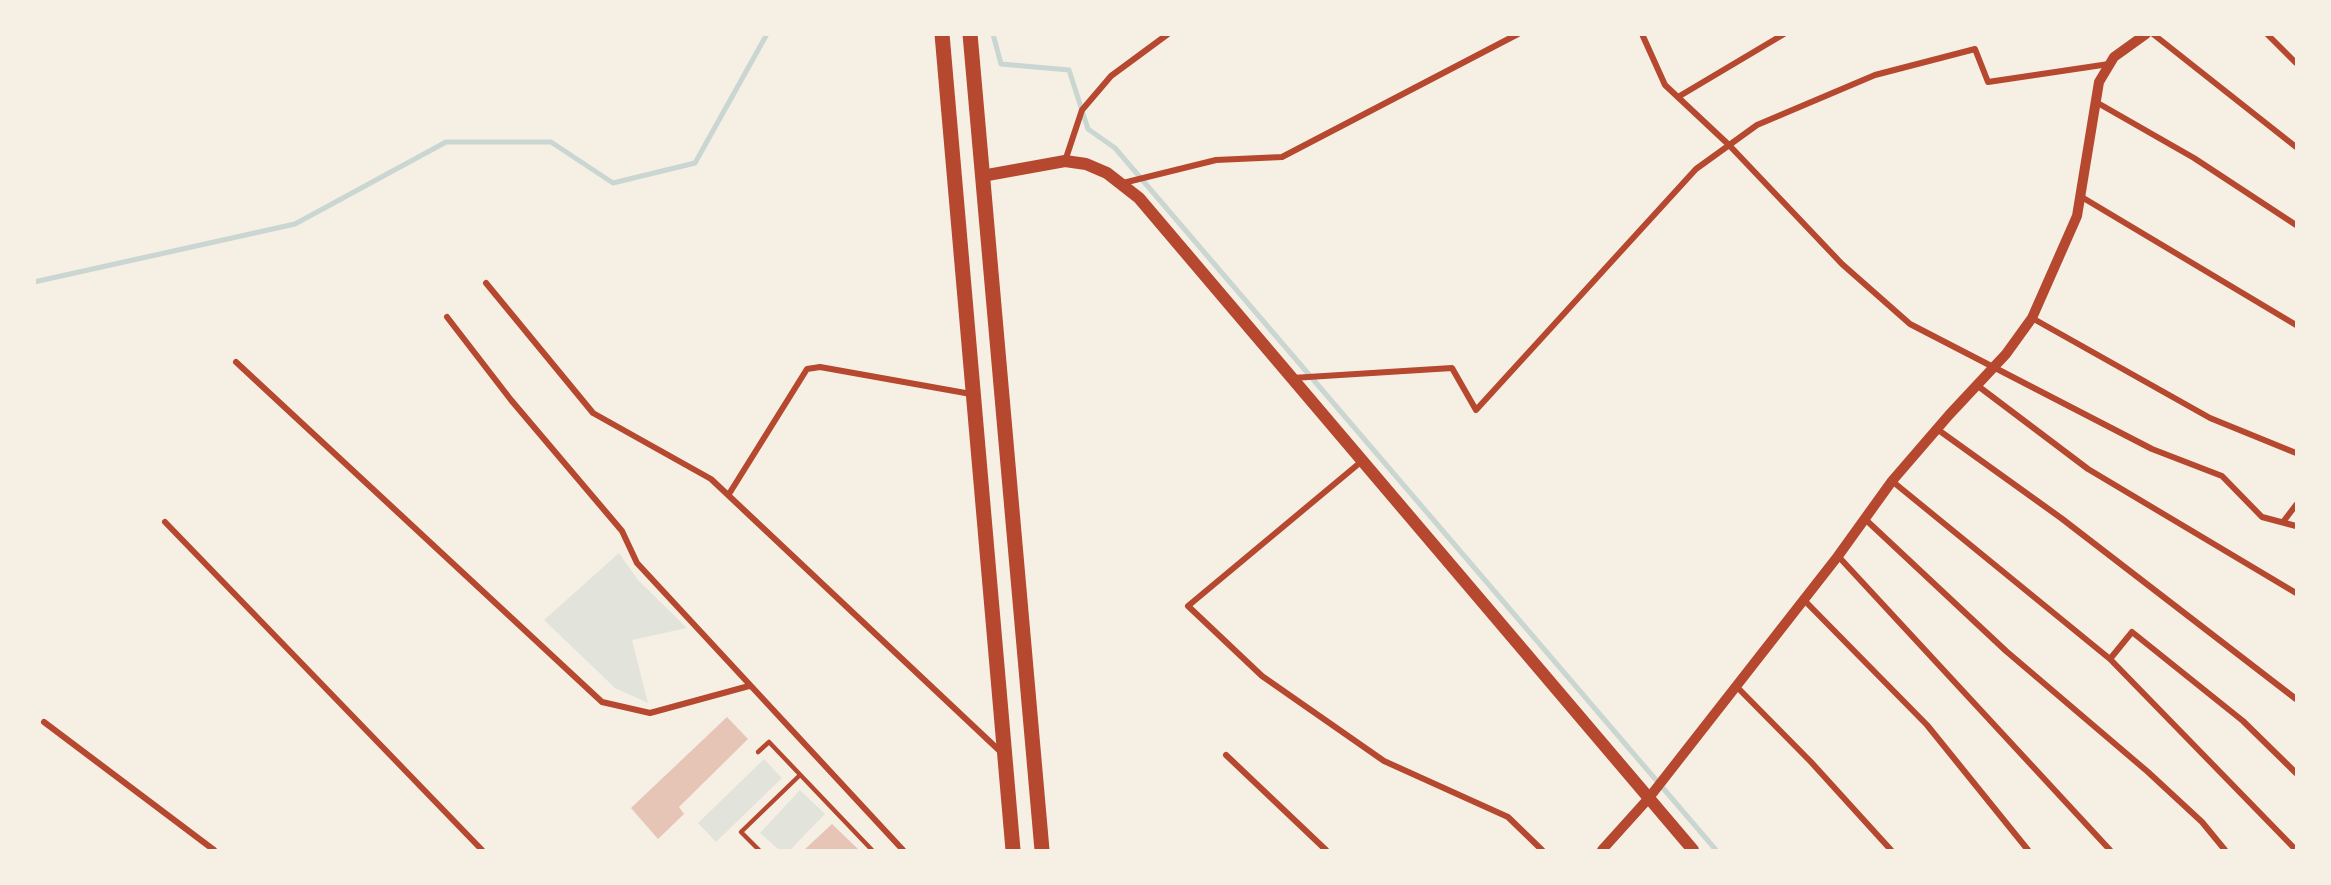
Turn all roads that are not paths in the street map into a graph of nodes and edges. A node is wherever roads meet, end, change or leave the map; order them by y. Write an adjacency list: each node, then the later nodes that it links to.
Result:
1 (942, 34): 29 (main road)
2 (970, 34): 17 (main road)
3 (1168, 34): 16 (street)
4 (1518, 34): 18 (street)
5 (1642, 34): 12 (street)
6 (1784, 34): 12 (street)
7 (2146, 34): 11 (street)
8 (2153, 34): 15 (street)
9 (2267, 34): 10 (street)
10 (2296, 63)
11 (2109, 64): 13 (street); 14 (street)
12 (1678, 97): 14 (street)
13 (2096, 102): 19 (street); 20 (street)
14 (1729, 145): 26 (street); 27 (street)
15 (2296, 147)
16 (1065, 162): 17 (main road); 18 (main road)
17 (982, 176): 34 (main road)
18 (1122, 184): 27 (main road)
19 (2080, 196): 23 (street); 24 (street)
20 (2296, 225)
21 (486, 283): 36 (street)
22 (447, 317): 46 (street)
23 (2032, 318): 26 (street); 31 (street)
24 (2296, 325)
25 (236, 363): 46 (street)
26 (1994, 368): 28 (street); 40 (street)
27 (1292, 378): 32 (main road)
28 (1978, 386): 30 (street); 43 (street)
29 (975, 394): 35 (main road); 36 (street)
30 (1937, 429): 33 (street); 48 (street)
31 (2296, 453)
32 (1362, 461): 55 (main road); 64 (street)
33 (1892, 481): 38 (street); 45 (street)
34 (1010, 488): 35 (main road); 62 (main road)
35 (983, 491): 52 (main road)
36 (729, 494): 52 (street)
37 (2296, 505): 40 (street)
38 (1865, 519): 42 (street); 70 (street)
39 (165, 522): 57 (street)
40 (2283, 522): 41 (street)
41 (2296, 526)
42 (1838, 556): 44 (street); 69 (street)
43 (2296, 592)
44 (1804, 600): 47 (street); 68 (street)
45 (2110, 659): 53 (street); 71 (street)
46 (749, 686): 60 (street)
47 (1736, 686): 55 (street); 67 (street)
48 (2296, 699)
49 (44, 722): 56 (street)
50 (758, 752): 54 (lane)
51 (1226, 755): 63 (street)
52 (1005, 757): 61 (main road)
53 (2296, 773)
54 (800, 775): 58 (lane); 59 (lane)
55 (1648, 799): 65 (street); 66 (main road)
56 (214, 850)
57 (482, 850)
58 (759, 850)
59 (872, 850)
60 (903, 850)
61 (1013, 850)
62 (1042, 850)
63 (1326, 850)
64 (1542, 850)
65 (1602, 850)
66 (1693, 850)
67 (1891, 850)
68 (2028, 850)
69 (2110, 850)
70 (2225, 850)
71 (2296, 850)

